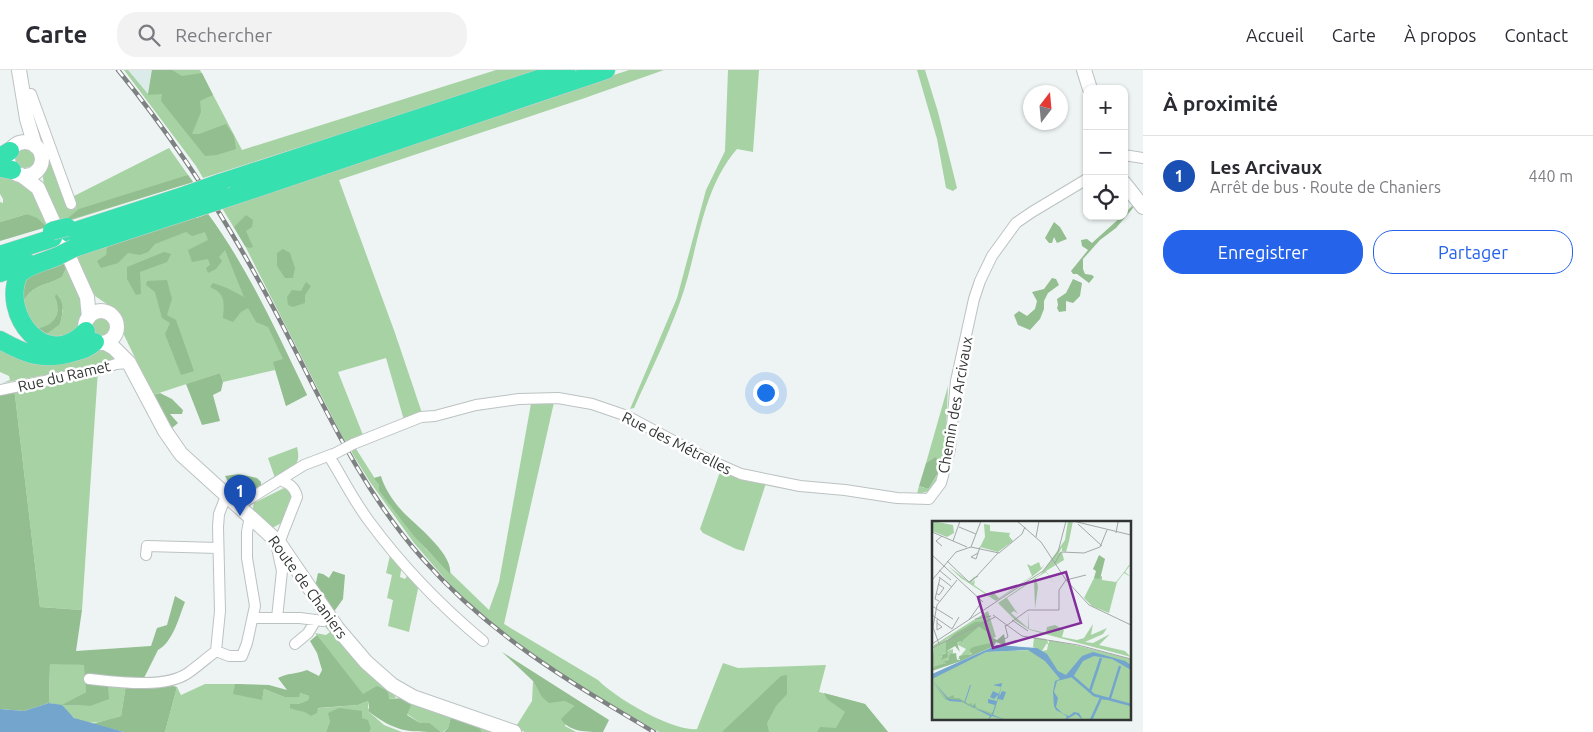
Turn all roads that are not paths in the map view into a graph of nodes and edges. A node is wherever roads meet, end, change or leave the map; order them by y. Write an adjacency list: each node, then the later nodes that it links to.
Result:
1 (10, 70): 8 (street)
2 (19, 70): 9 (street)
3 (566, 70): 16 (highway, bridge)
4 (606, 70): 16 (highway, bridge)
5 (1084, 70): 6 (street)
6 (1089, 85)
7 (31, 94): 9 (street)
8 (9, 151): 9 (street); 12 (street)
9 (42, 154): 12 (street); 14 (street); 17 (street)
10 (1128, 156): 11 (street)
11 (1143, 158)
12 (11, 171): 14 (street)
13 (1083, 181): 33 (street, Chemin des Arcivaux)
14 (38, 188): 23 (street)
15 (1128, 188): 18 (street)
16 (190, 202): 19 (highway); 19 (highway)
17 (71, 204)
18 (1143, 207)
19 (61, 241): 20 (highway); 21 (highway); 22 (highway); 26 (highway)
20 (0, 246)
21 (0, 255)
22 (0, 272)
23 (87, 297): 24 (street); 26 (street)
24 (102, 311): 25 (street); 26 (street)
25 (117, 332): 26 (street); 28 (street)
26 (93, 333): 27 (highway); 28 (street)
27 (0, 340)
28 (129, 363): 29 (street, Rue du Ramet); 32 (street, Route de Chaniers)
29 (0, 390)
30 (331, 455): 31 (street, Rue des Métrelles); 33 (street, Rue des Métrelles, bridge); 42 (street)
31 (281, 480): 34 (street, Rue des Métrelles); 36 (street)
32 (226, 496): 34 (street, Route de Chaniers); 37 (street)
33 (929, 499)
34 (238, 506): 35 (street, Route de Chaniers)
35 (250, 516): 36 (street, Route de Chaniers); 39 (street)
36 (279, 543): 40 (street); 41 (street, Route de Chaniers)
37 (218, 548): 38 (street); 44 (street)
38 (146, 555)
39 (253, 618): 40 (street); 44 (street)
40 (277, 618): 41 (street)
41 (323, 619): 43 (street); 46 (street, Route de Chaniers)
42 (483, 641)
43 (295, 644)
44 (216, 651): 45 (street)
45 (89, 679)
46 (514, 732)

